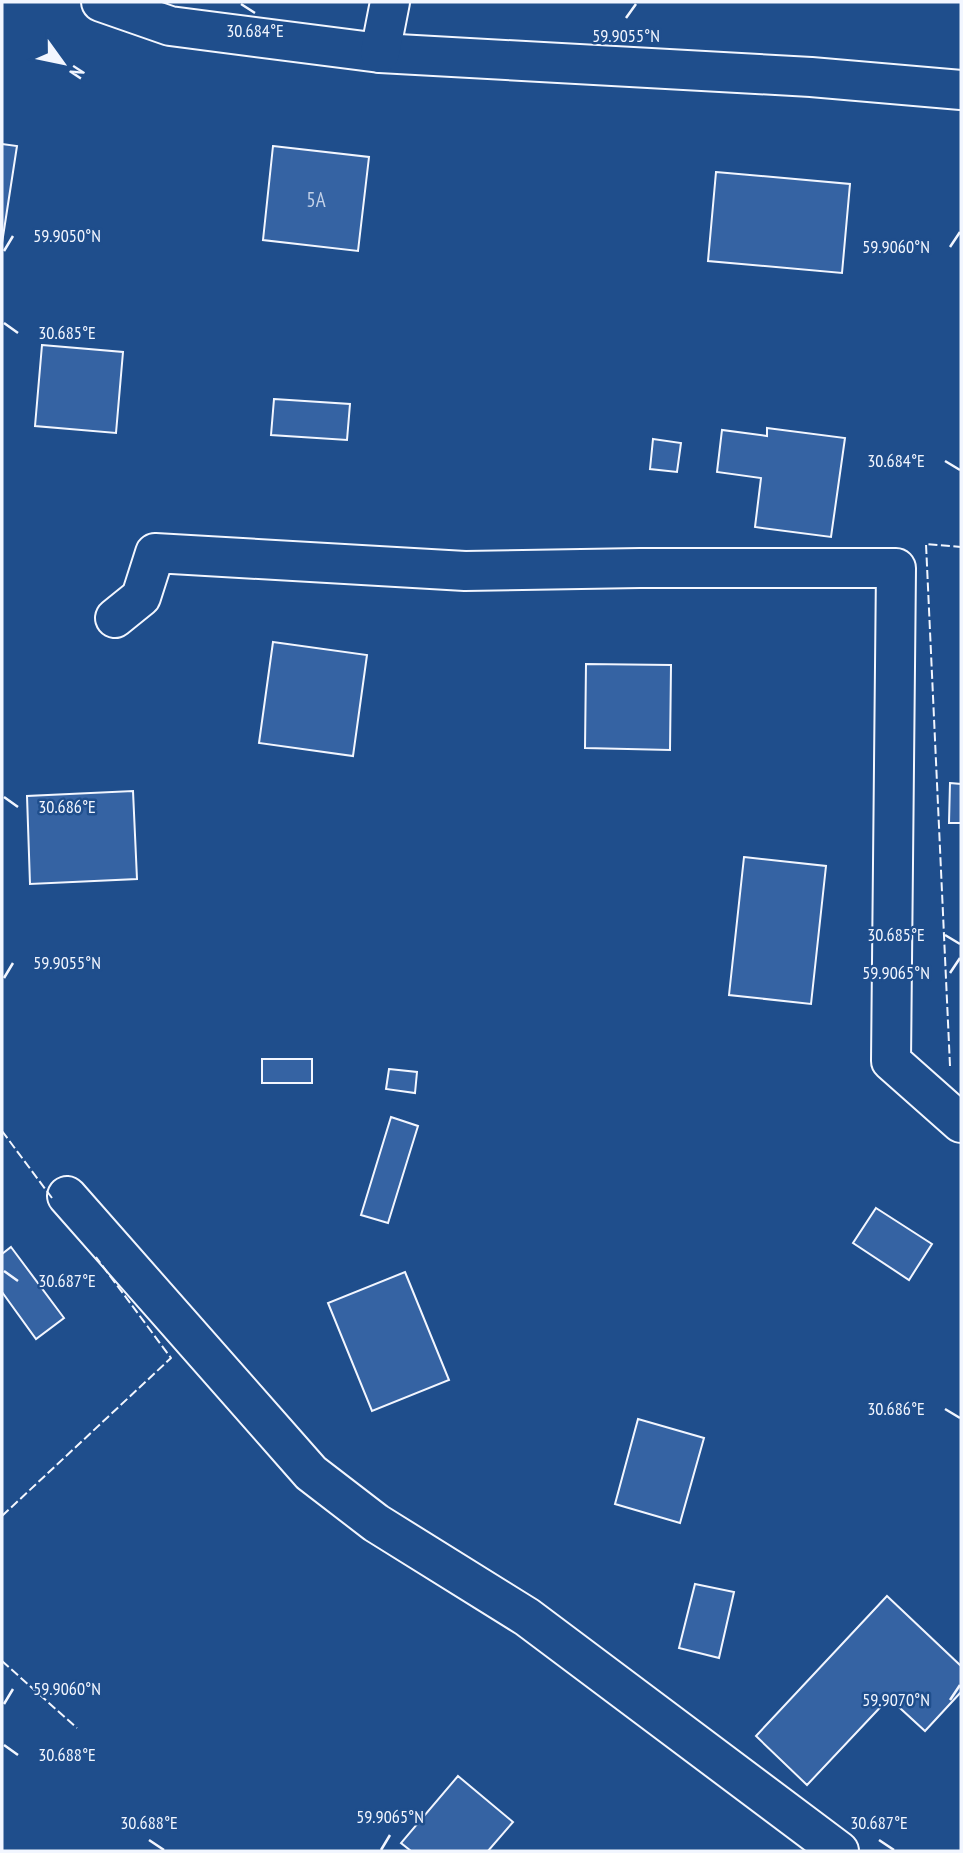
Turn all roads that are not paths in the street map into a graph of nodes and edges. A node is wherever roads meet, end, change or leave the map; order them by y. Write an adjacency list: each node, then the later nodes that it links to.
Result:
1 (101, 2): 3 (street)
2 (390, 2): 3 (street)
3 (380, 53): 4 (street)
4 (961, 90)
5 (115, 618): 6 (street)
6 (961, 1123)
7 (67, 1196): 8 (street)
8 (839, 1851)

